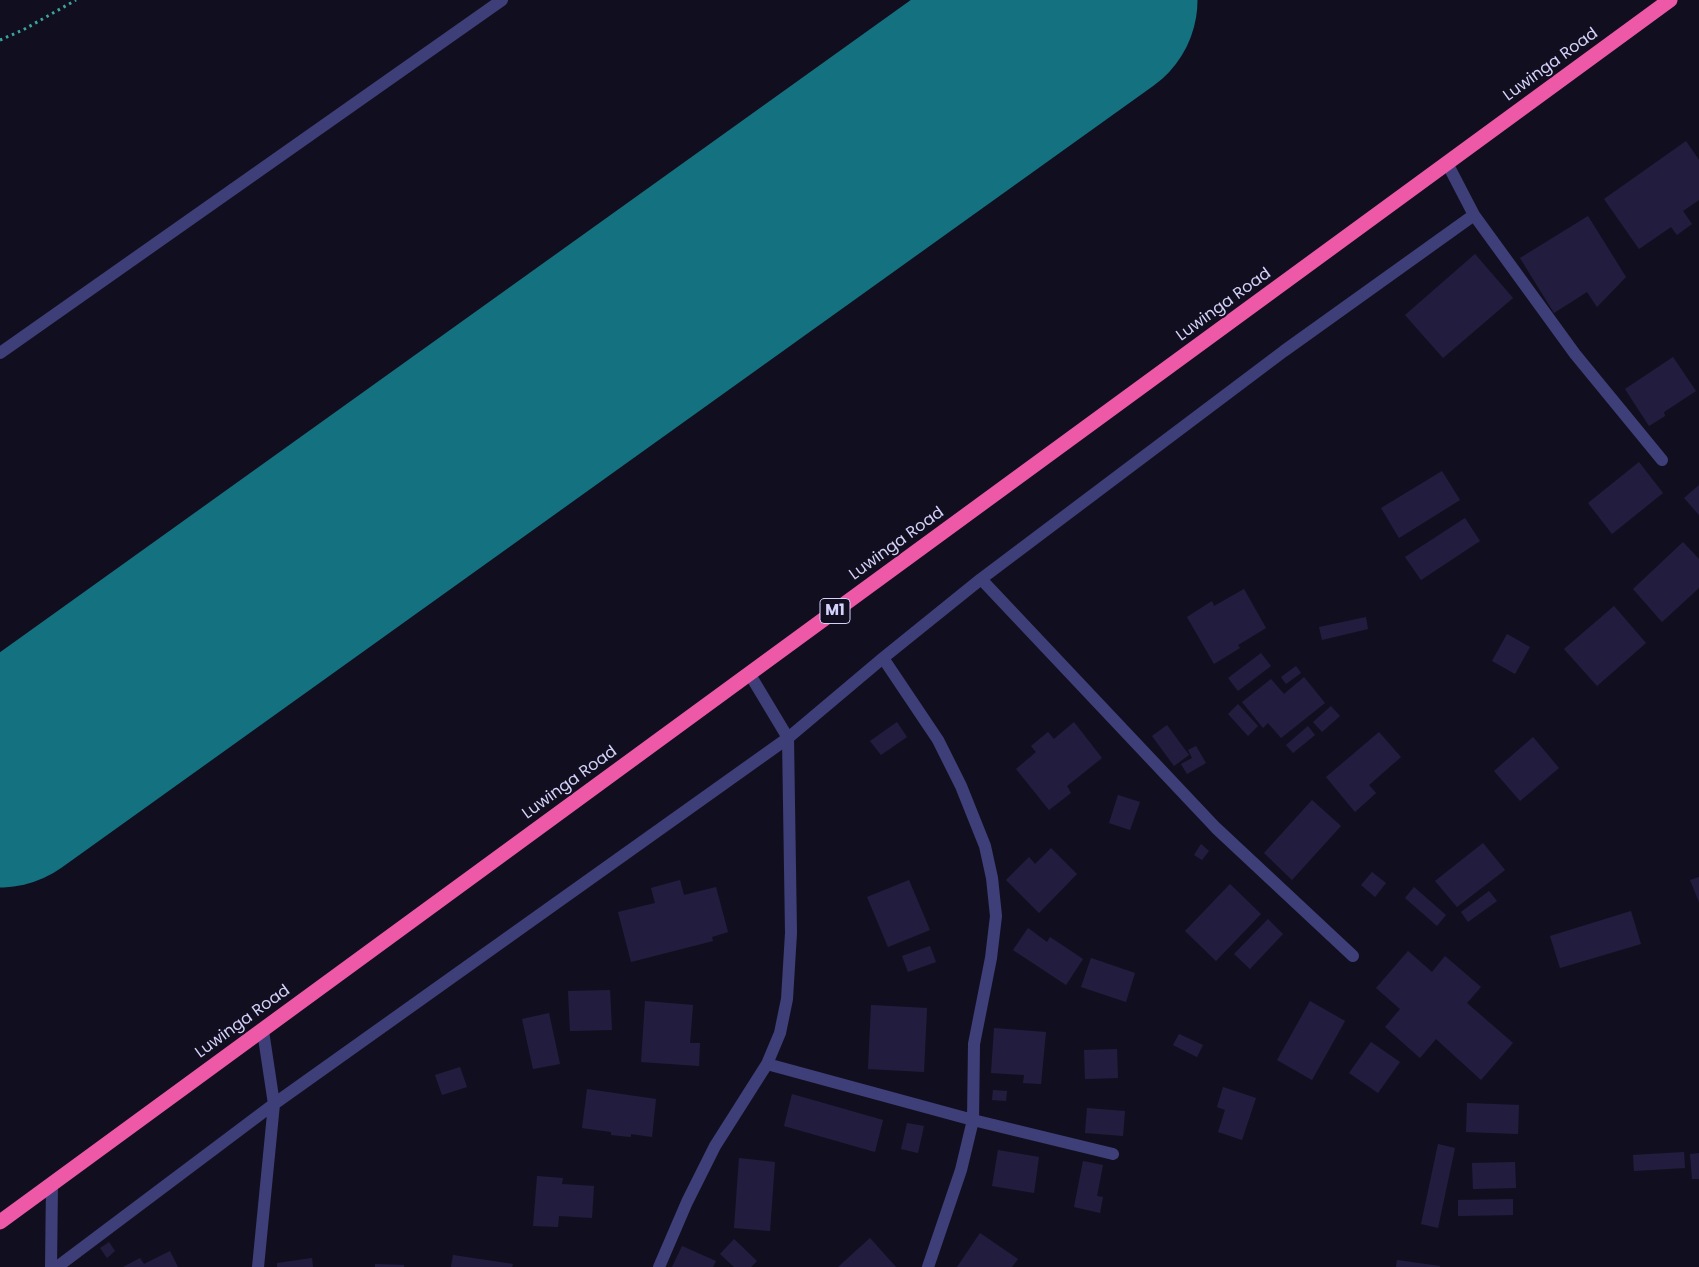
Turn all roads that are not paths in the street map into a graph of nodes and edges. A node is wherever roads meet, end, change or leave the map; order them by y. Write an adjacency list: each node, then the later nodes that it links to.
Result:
1 (502, 0): 5 (street)
2 (1670, 0): 3 (highway, Luwinga Road / M1)
3 (1447, 163): 4 (street); 9 (highway, Luwinga Road / M1)
4 (1474, 215): 6 (street); 7 (street)
5 (0, 353)
6 (1662, 460)
7 (981, 579): 8 (street); 11 (street)
8 (882, 658): 10 (street); 15 (street)
9 (749, 673): 10 (street); 12 (highway, Luwinga Road / M1)
10 (788, 738): 13 (street); 14 (street)
11 (1353, 956)
12 (263, 1031): 14 (street); 17 (highway, Luwinga Road / M1)
13 (767, 1064): 15 (street); 22 (street)
14 (274, 1104): 20 (street); 21 (street)
15 (973, 1120): 16 (street); 23 (street)
16 (1113, 1154)
17 (52, 1184): 18 (highway, Luwinga Road / M1); 19 (street)
18 (0, 1222)
19 (51, 1267)
20 (57, 1267)
21 (258, 1267)
22 (659, 1267)
23 (928, 1267)

